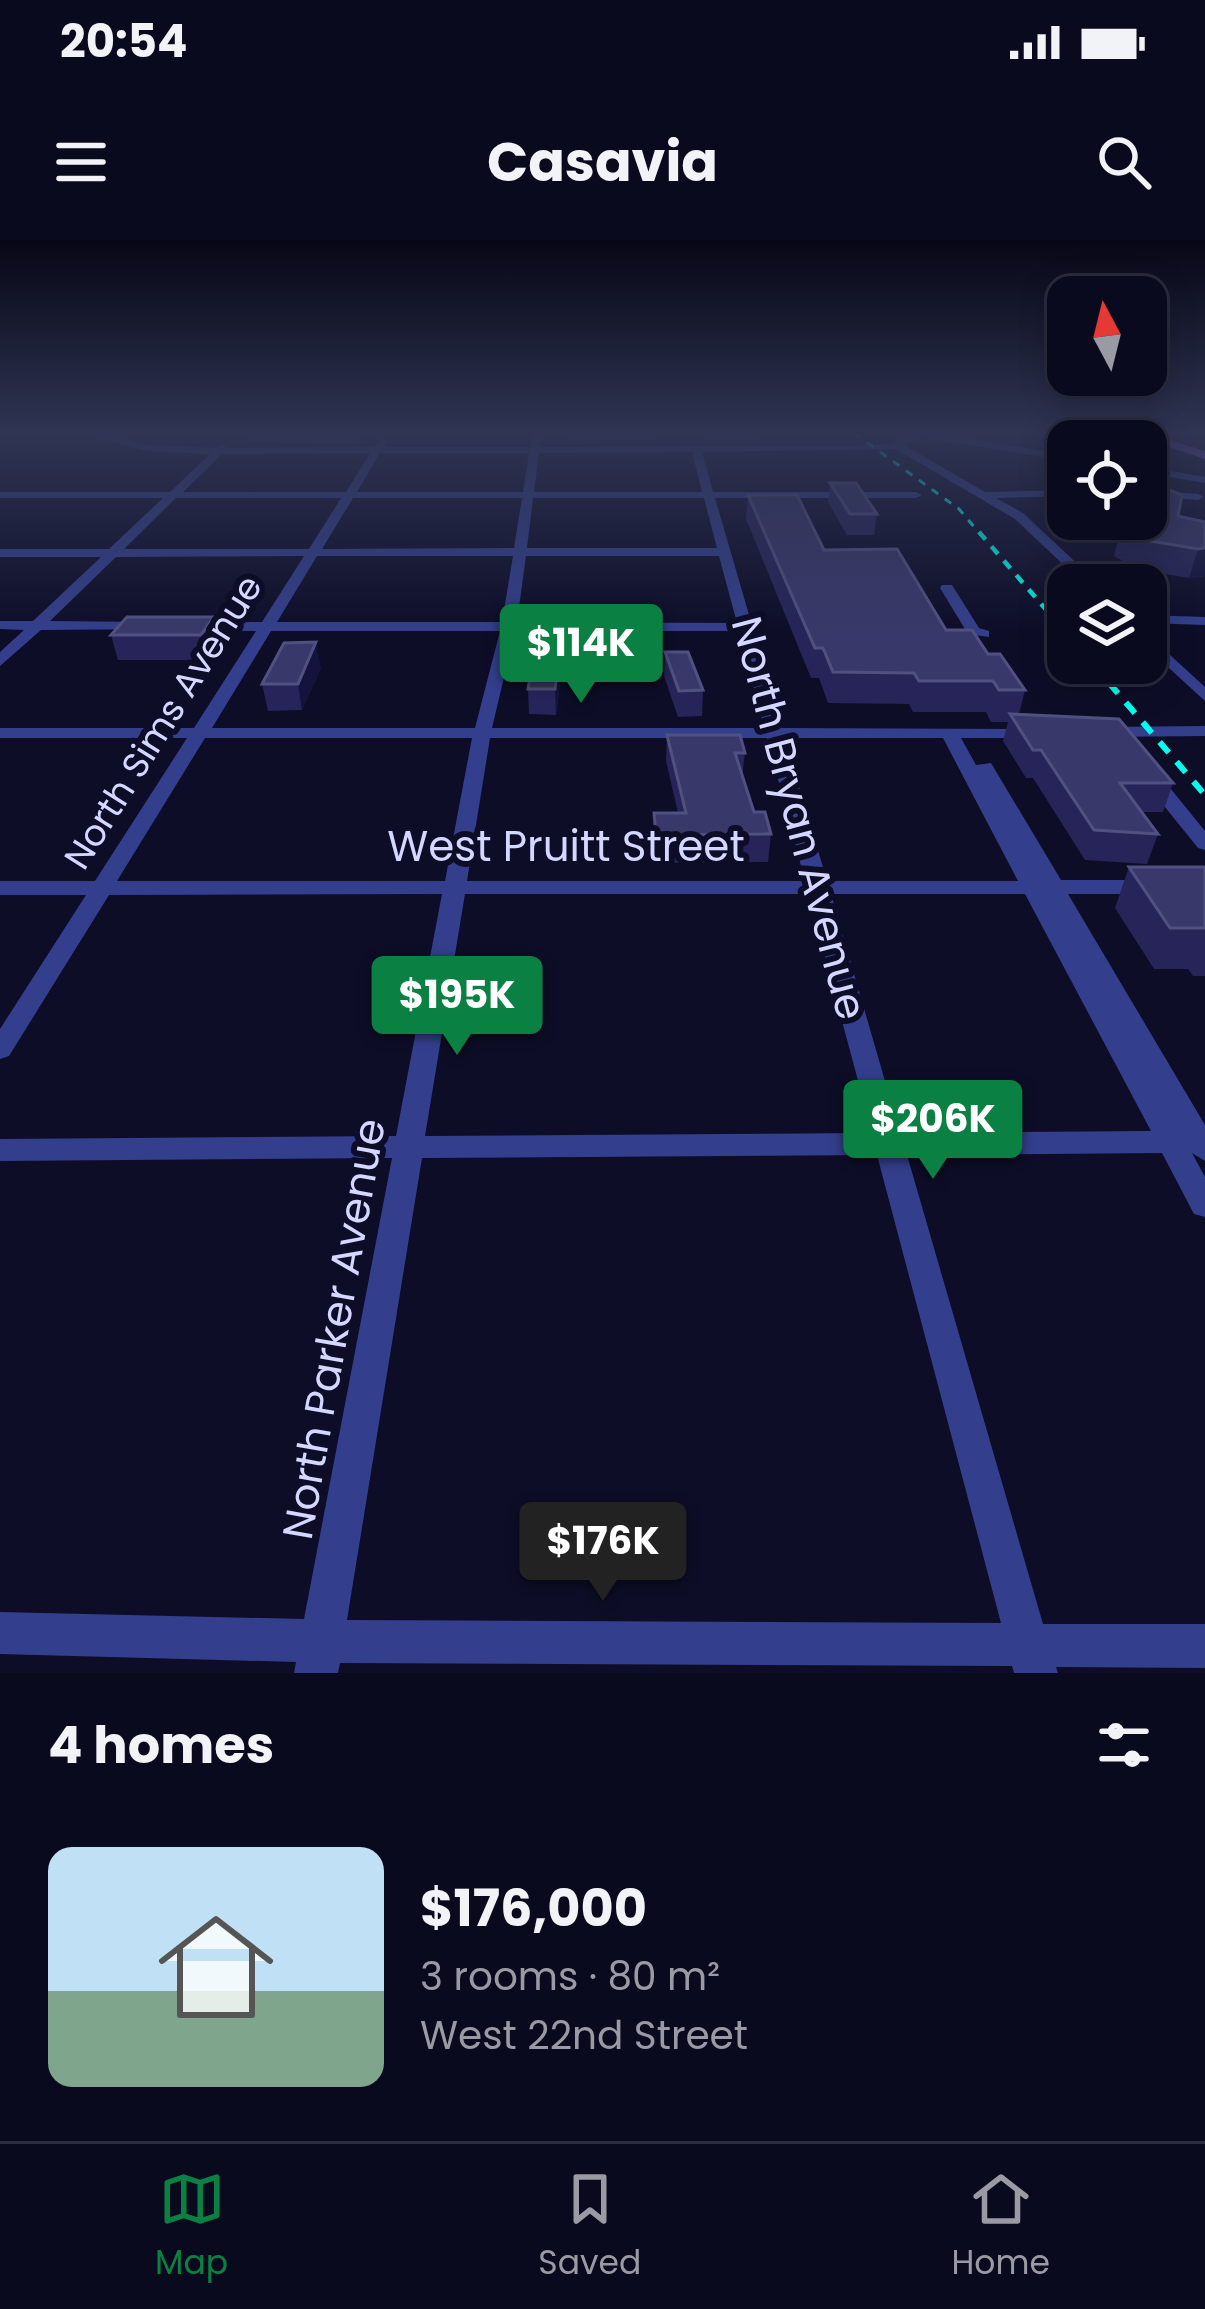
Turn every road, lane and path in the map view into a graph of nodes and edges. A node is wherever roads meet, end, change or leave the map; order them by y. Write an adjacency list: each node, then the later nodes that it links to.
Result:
1 (169, 500): 10 (street)
2 (345, 500): 6 (street, North Sims Avenue)
3 (528, 500): 7 (street, North Parker Avenue)
4 (710, 500): 8 (street, North Bryan Avenue)
5 (986, 500): 11 (street)
6 (312, 552): 7 (street); 10 (street); 17 (street, North Sims Avenue)
7 (519, 552): 8 (street); 18 (street, North Parker Avenue)
8 (726, 552): 19 (street, North Bryan Avenue)
9 (0, 553): 10 (street)
10 (115, 553): 16 (street)
11 (1072, 564)
12 (946, 587): 20 (street)
13 (1167, 620): 14 (street)
14 (1205, 621)
15 (0, 625): 16 (street)
16 (38, 626): 17 (street); 22 (street)
17 (266, 626): 18 (street); 31 (street, North Sims Avenue)
18 (508, 627): 19 (street); 26 (street, North Parker Avenue)
19 (746, 627): 27 (street, North Bryan Avenue)
20 (984, 634)
21 (1167, 659): 23 (street)
22 (0, 661)
23 (1205, 696)
24 (1205, 731): 32 (street)
25 (0, 733): 31 (street)
26 (482, 733): 27 (street); 31 (street); 34 (street, North Parker Avenue)
27 (774, 733): 28 (street); 35 (street, North Bryan Avenue)
28 (957, 733): 29 (street); 37 (street)
29 (1054, 733)
30 (1077, 733): 32 (street)
31 (199, 734): 36 (street, North Sims Avenue)
32 (1127, 748): 33 (street)
33 (1205, 844)
34 (459, 885): 35 (street, West Pruitt Street); 36 (street, West Pruitt Street); 43 (street, North Parker Avenue)
35 (818, 885): 37 (street, West Pruitt Street); 41 (street, North Bryan Avenue)
36 (103, 886): 39 (street, West Pruitt Street); 40 (street, North Sims Avenue)
37 (1041, 887): 38 (street, West Pruitt Street); 42 (street)
38 (1205, 887)
39 (0, 888)
40 (0, 1050)
41 (888, 1145): 42 (street); 43 (street); 49 (street, North Bryan Avenue)
42 (1192, 1145): 45 (street)
43 (408, 1149): 44 (street); 48 (street, North Parker Avenue)
44 (0, 1150)
45 (1205, 1205)
46 (0, 1633): 48 (street)
47 (1205, 1646): 49 (street)
48 (319, 1657): 49 (street)
49 (1032, 1661)

